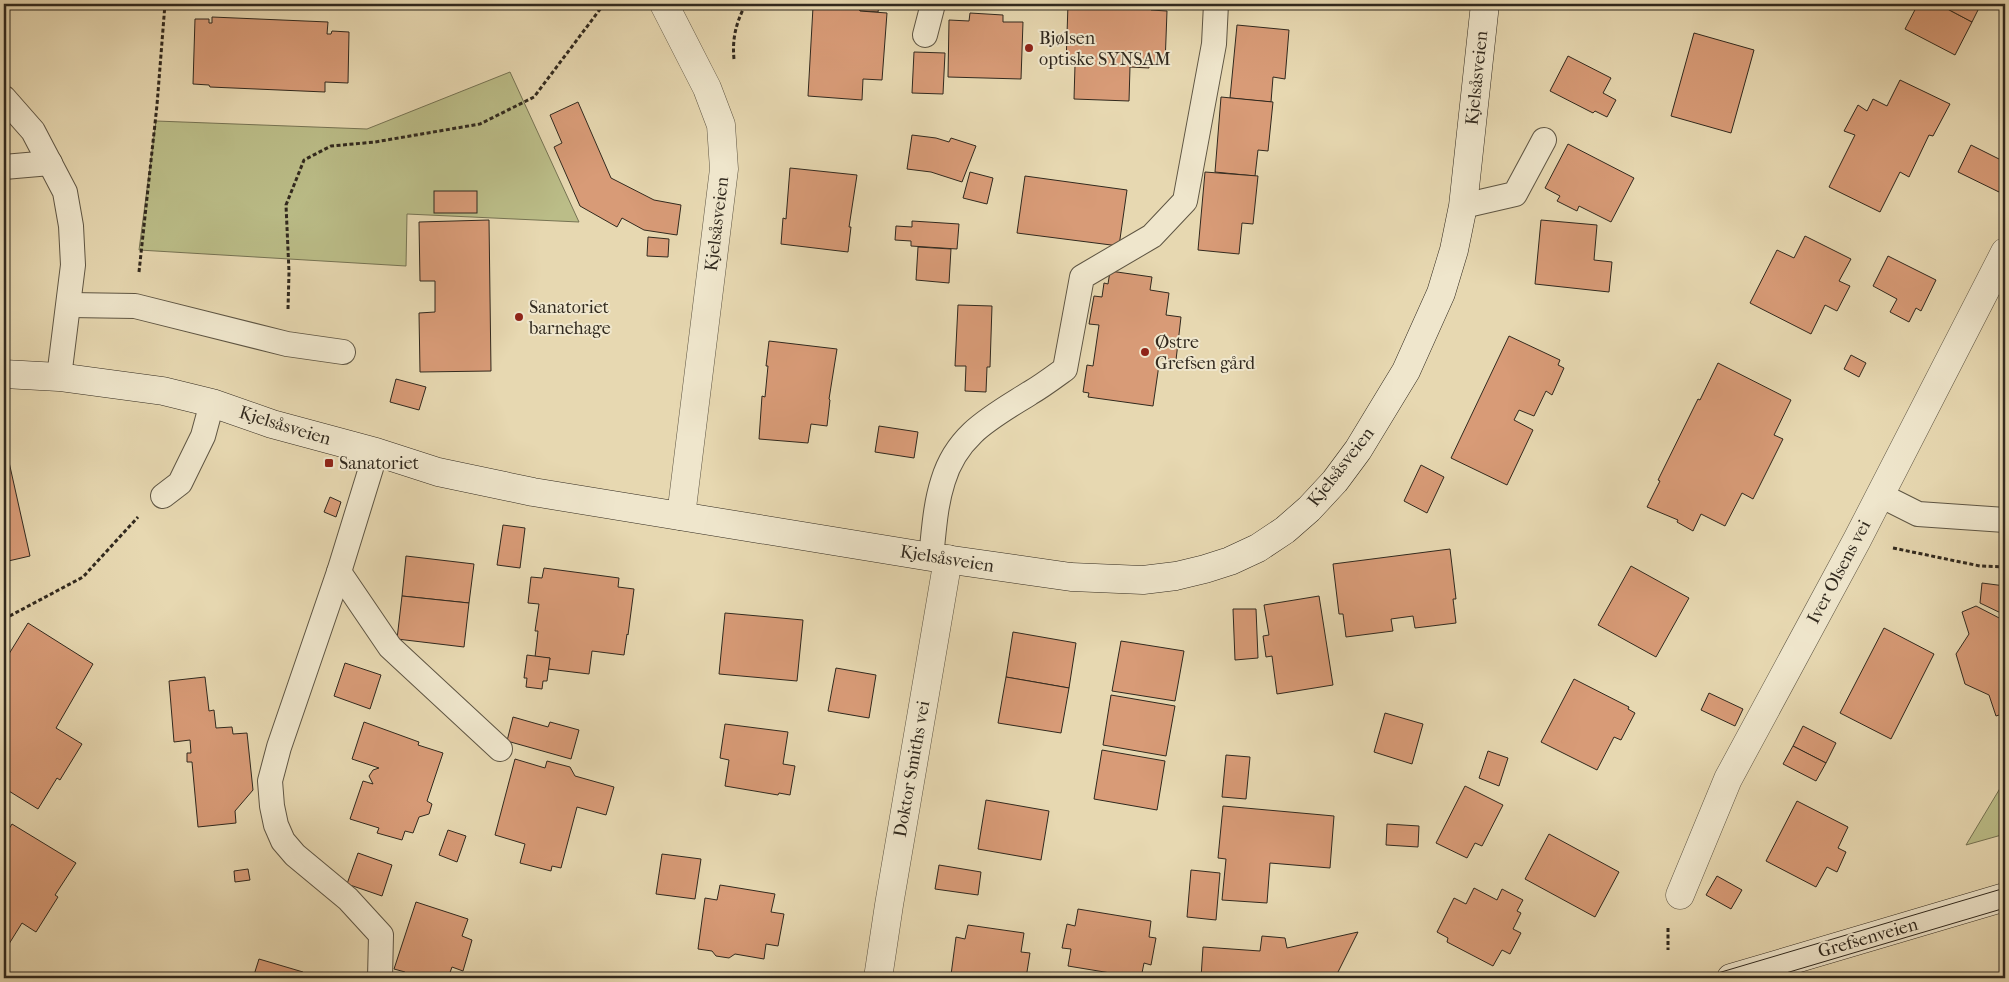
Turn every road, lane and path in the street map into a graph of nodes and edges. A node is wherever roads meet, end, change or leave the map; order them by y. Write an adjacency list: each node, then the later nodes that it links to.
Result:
1 (165, 4): 15 (path)
2 (604, 4): 16 (path)
3 (664, 4): 24 (street, Kjelsåsveien)
4 (933, 4): 7 (lane)
5 (1216, 4): 27 (lane)
6 (1485, 4): 12 (street, Kjelsåsveien)
7 (925, 35)
8 (4, 98): 10 (lane)
9 (1544, 140): 12 (lane)
10 (50, 163): 11 (lane); 14 (lane)
11 (4, 167)
12 (1463, 206): 27 (street, Kjelsåsveien)
13 (2005, 252): 22 (street, Iver Olsens vei)
14 (70, 305): 15 (lane); 19 (lane)
15 (135, 306): 16 (lane)
16 (287, 344): 17 (lane)
17 (343, 352)
18 (4, 374): 19 (street, Kjelsåsveien)
19 (59, 377): 20 (street, Kjelsåsveien)
20 (212, 403): 21 (street, Kjelsåsveien); 23 (lane)
21 (376, 452): 24 (street, Kjelsåsveien); 29 (lane)
22 (1880, 495): 25 (lane); 26 (street, Iver Olsens vei)
23 (163, 496): 30 (path)
24 (681, 516): 27 (street, Kjelsåsveien)
25 (2005, 520)
26 (1857, 540): 28 (path); 32 (street, Iver Olsens vei)
27 (939, 558): 35 (street, Doktor Smiths vei)
28 (2005, 567)
29 (339, 572): 31 (lane); 34 (lane)
30 (4, 619)
31 (500, 749)
32 (1680, 895)
33 (2005, 897): 36 (street, Grefsenveien)
34 (380, 978)
35 (878, 978)
36 (1731, 978)

